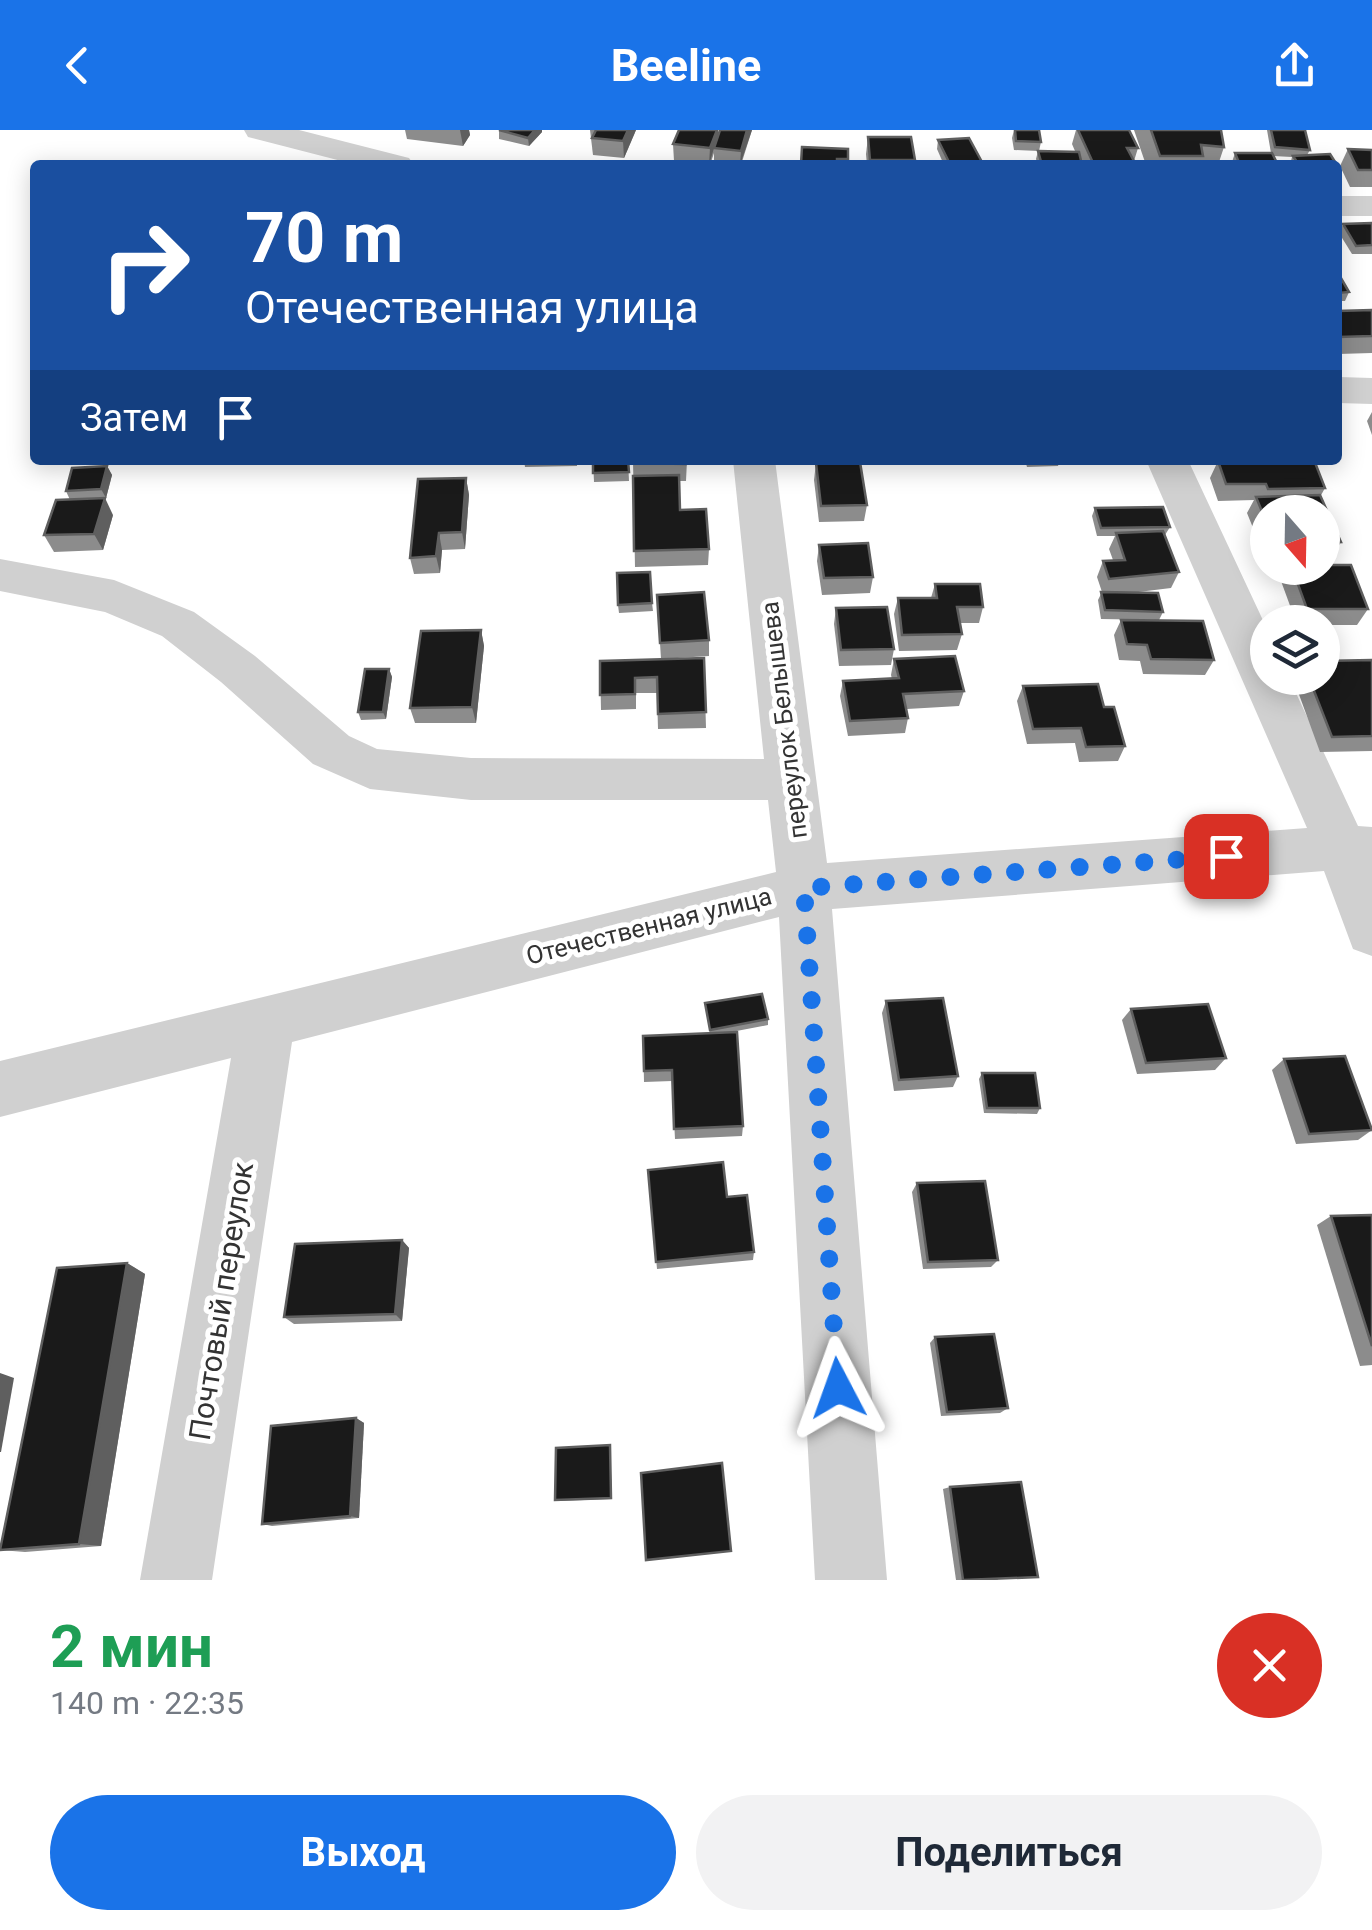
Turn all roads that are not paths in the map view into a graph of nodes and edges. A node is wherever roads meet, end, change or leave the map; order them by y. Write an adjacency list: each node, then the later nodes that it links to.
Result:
1 (260, 130): 2 (street)
2 (377, 160)
3 (1342, 206): 4 (street)
4 (1372, 206)
5 (1342, 390): 6 (street)
6 (1372, 391)
7 (755, 465): 10 (street, переулок Белышева)
8 (1169, 465): 11 (street)
9 (0, 575): 10 (street)
10 (791, 780): 12 (street, переулок Белышева)
11 (1357, 848): 12 (street, Отечественная улица); 13 (street)
12 (804, 888): 14 (street, Отечественная улица); 17 (street, переулок Белышева)
13 (1372, 932)
14 (266, 1022): 15 (street, Отечественная улица); 16 (street, Почтовый переулок)
15 (0, 1089)
16 (176, 1580)
17 (851, 1580)

